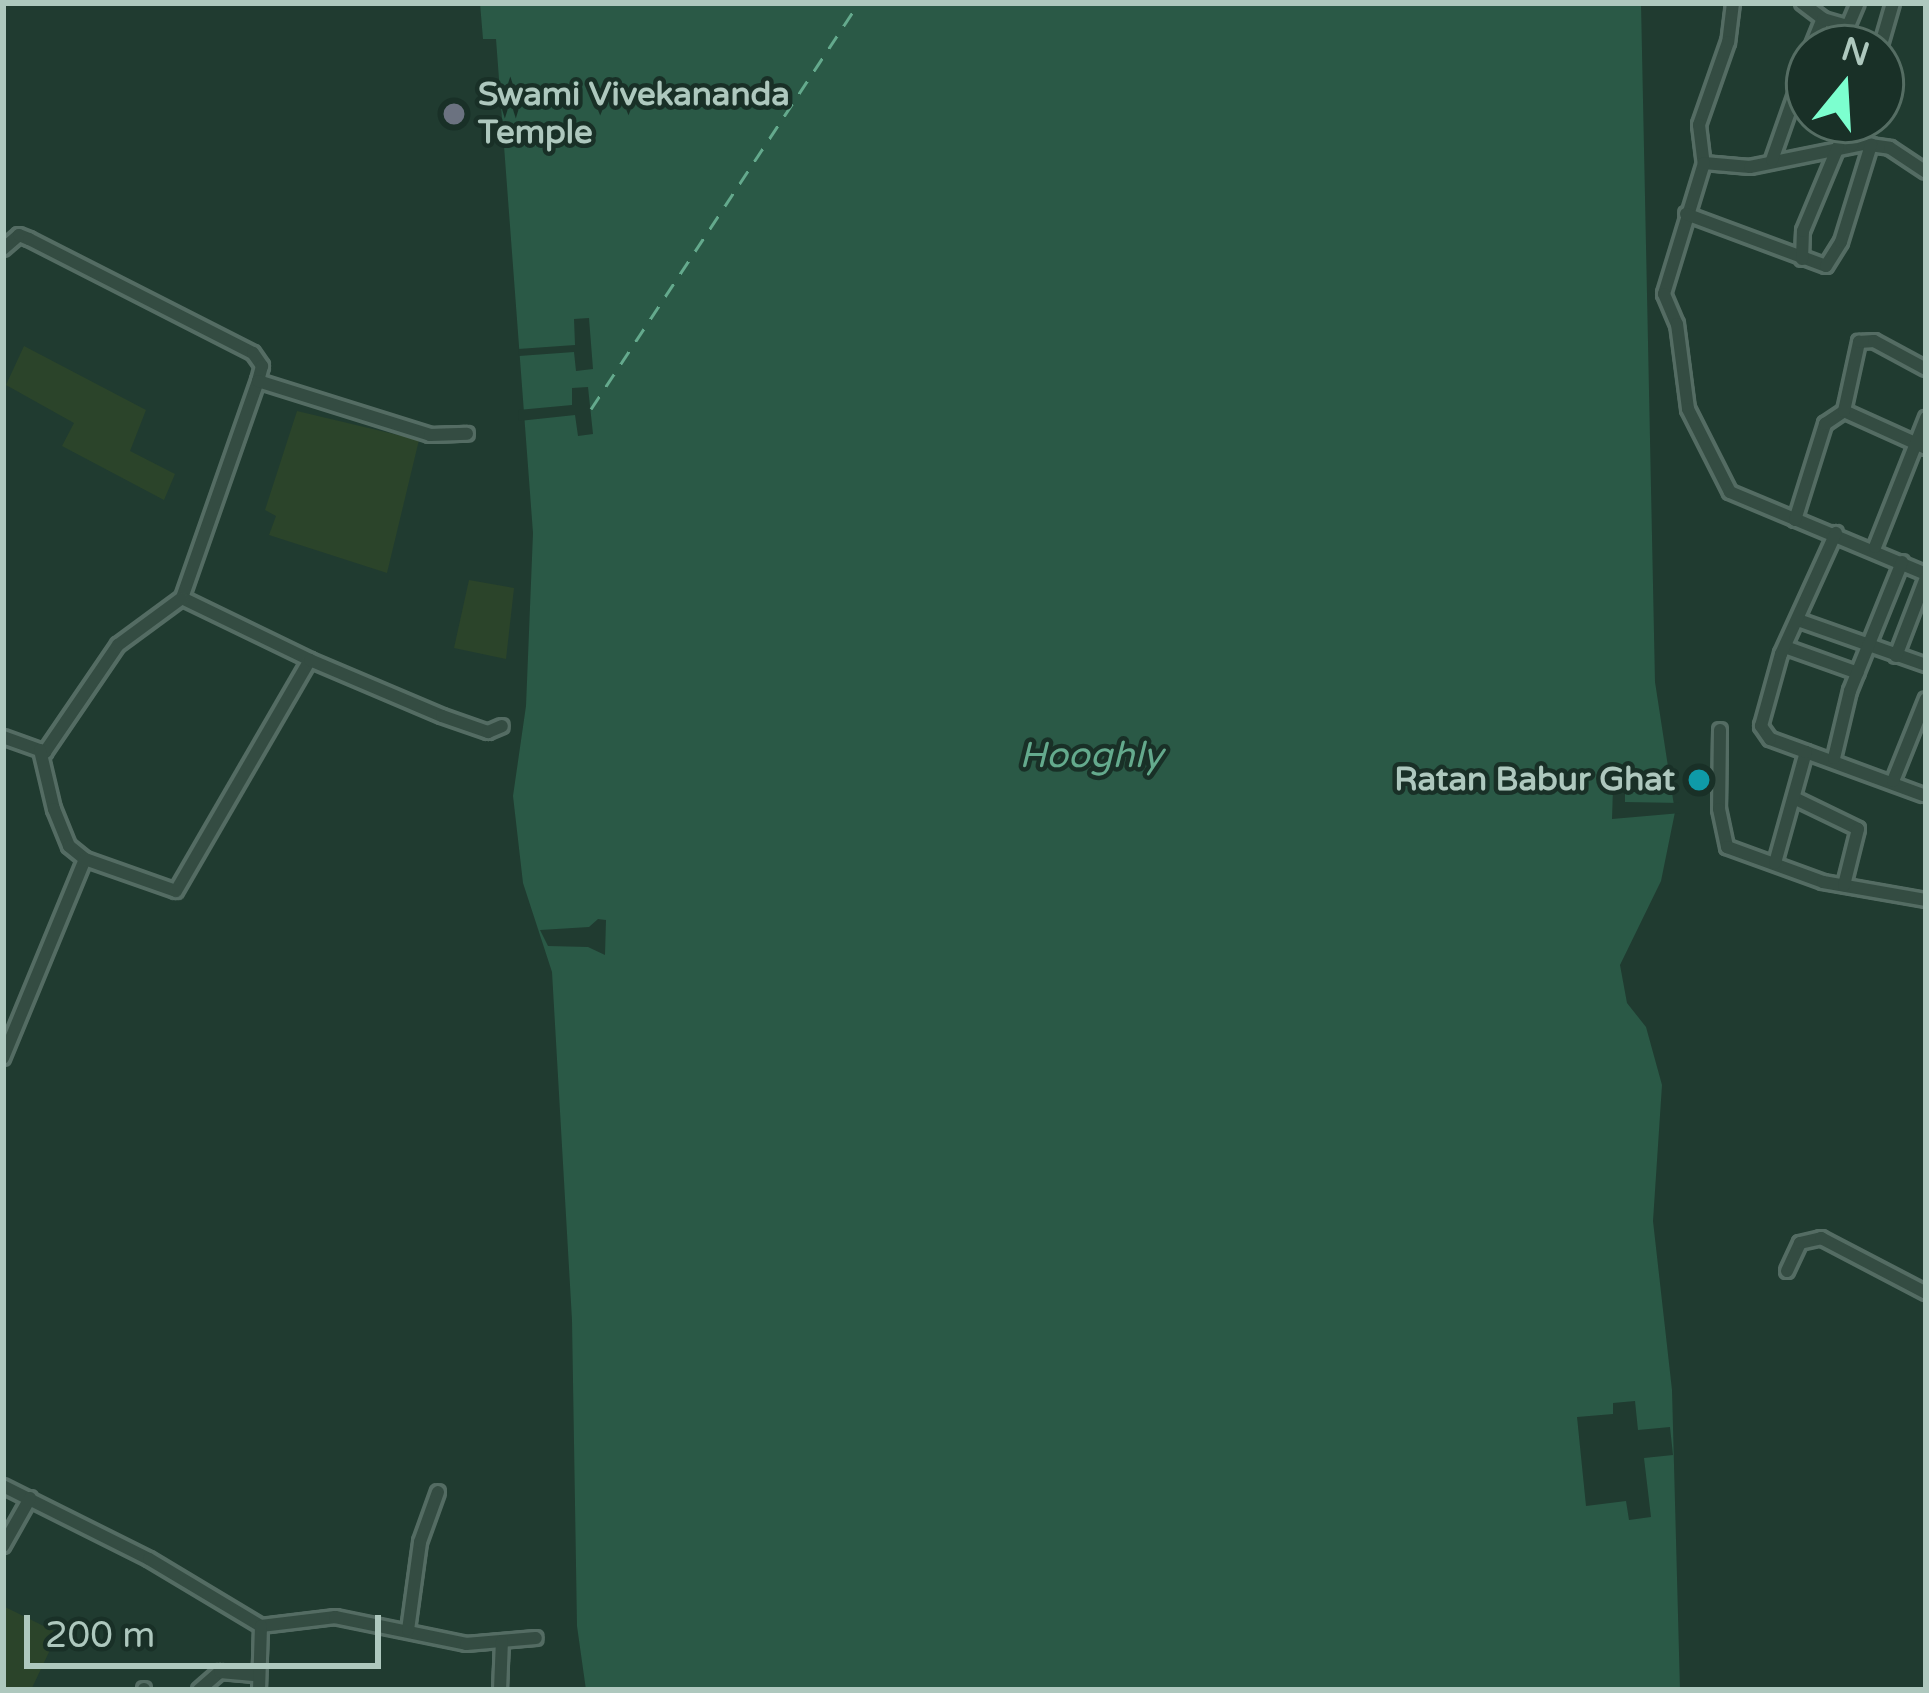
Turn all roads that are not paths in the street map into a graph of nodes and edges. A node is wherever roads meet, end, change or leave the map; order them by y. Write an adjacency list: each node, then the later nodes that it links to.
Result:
1 (1733, 3): 10 (street)
2 (1802, 3): 4 (street)
3 (1858, 3): 4 (street)
4 (1823, 20): 5 (street)
5 (1821, 24)
6 (1785, 123): 9 (street)
7 (1871, 145): 8 (street); 11 (street); 14 (street)
8 (1845, 146): 9 (street); 14 (street)
9 (1772, 160): 10 (street)
10 (1704, 163): 12 (street)
11 (1924, 163)
12 (1686, 214): 14 (street); 21 (street)
13 (3, 249): 16 (street)
14 (1802, 260)
15 (1926, 369): 17 (street)
16 (258, 381): 19 (street); 26 (street)
17 (1844, 410): 20 (street); 21 (street)
18 (1926, 418): 20 (street)
19 (467, 434)
20 (1920, 446): 23 (street)
21 (1795, 520): 22 (street)
22 (1835, 533): 23 (street); 27 (street)
23 (1875, 548): 24 (street)
24 (1901, 562): 25 (street); 28 (street)
25 (1926, 576): 30 (street)
26 (182, 598): 31 (street); 38 (street)
27 (1798, 620): 28 (street); 29 (street)
28 (1870, 645): 30 (street); 33 (street)
29 (1785, 647): 33 (street); 39 (street)
30 (1896, 656): 32 (street)
31 (310, 660): 35 (street); 44 (street)
32 (1926, 665)
33 (1858, 673): 40 (street)
34 (1926, 699): 41 (street)
35 (502, 726)
36 (1720, 730): 45 (street)
37 (3, 737): 38 (street)
38 (40, 750): 44 (street)
39 (1806, 752): 40 (street); 43 (street)
40 (1834, 758): 41 (street)
41 (1893, 781): 42 (street)
42 (1923, 795)
43 (1794, 798): 45 (street); 46 (street)
44 (85, 860): 48 (street)
45 (1774, 863): 46 (street)
46 (1844, 885): 47 (street)
47 (1926, 900)
48 (3, 1058)
49 (1787, 1271): 50 (street)
50 (1926, 1294)
51 (3, 1486): 53 (street)
52 (438, 1492): 56 (street)
53 (30, 1498): 54 (street); 55 (street)
54 (3, 1546)
55 (260, 1625): 56 (street); 59 (street)
56 (408, 1630): 58 (street)
57 (536, 1638): 58 (street)
58 (502, 1641): 62 (street)
59 (257, 1675): 60 (street); 61 (street)
60 (199, 1690)
61 (259, 1690)
62 (500, 1690)

